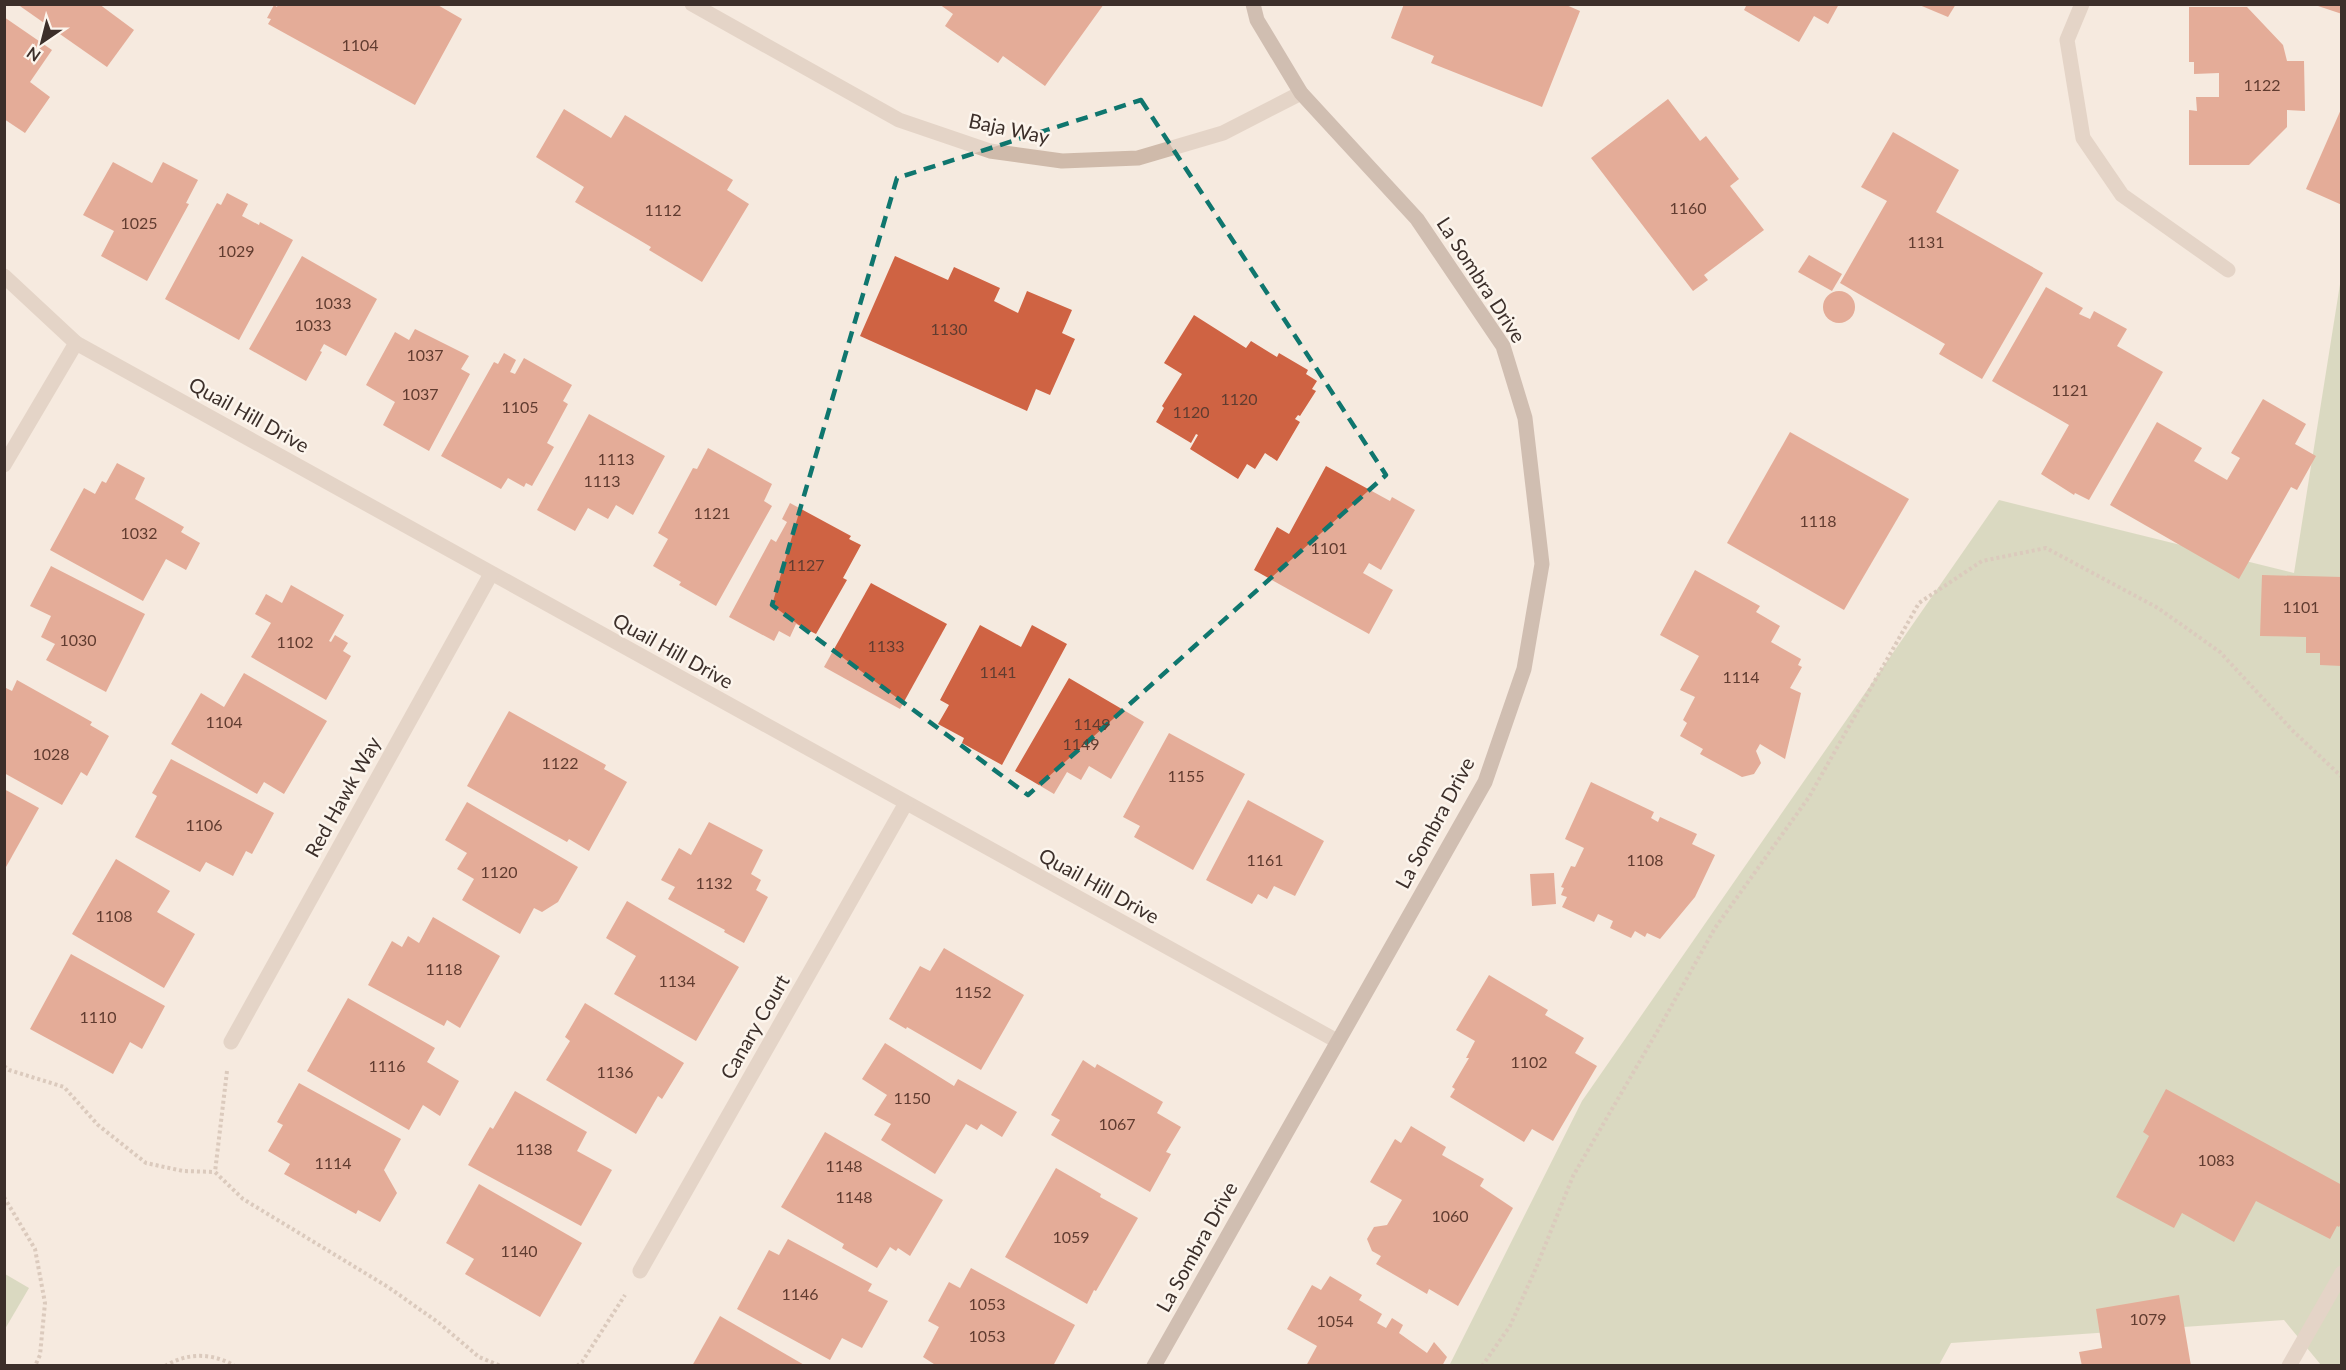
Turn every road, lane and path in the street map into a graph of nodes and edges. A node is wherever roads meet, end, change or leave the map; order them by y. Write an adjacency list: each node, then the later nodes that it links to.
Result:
1 (692, 4): 4 (street, Baja Way)
2 (1253, 4): 4 (street, La Sombra Drive)
3 (2082, 4): 5 (street)
4 (1301, 93): 12 (street, La Sombra Drive)
5 (2228, 270)
6 (4, 276): 7 (street, Quail Hill Drive)
7 (76, 343): 8 (street); 9 (street, Quail Hill Drive)
8 (4, 465)
9 (491, 574): 11 (street, Quail Hill Drive); 13 (street, Red Hawk Way)
10 (2342, 777): 25 (path)
11 (906, 803): 12 (street, Quail Hill Drive); 17 (street, Canary Court)
12 (1337, 1041): 24 (street, La Sombra Drive)
13 (231, 1042): 15 (path)
14 (4, 1066): 15 (path)
15 (215, 1172): 22 (path)
16 (4, 1197): 19 (path)
17 (640, 1271): 23 (path)
18 (2342, 1273): 26 (street)
19 (35, 1365)
20 (165, 1365): 21 (path)
21 (235, 1365)
22 (501, 1365)
23 (577, 1365)
24 (1154, 1365)
25 (1482, 1365)
26 (2289, 1365)

